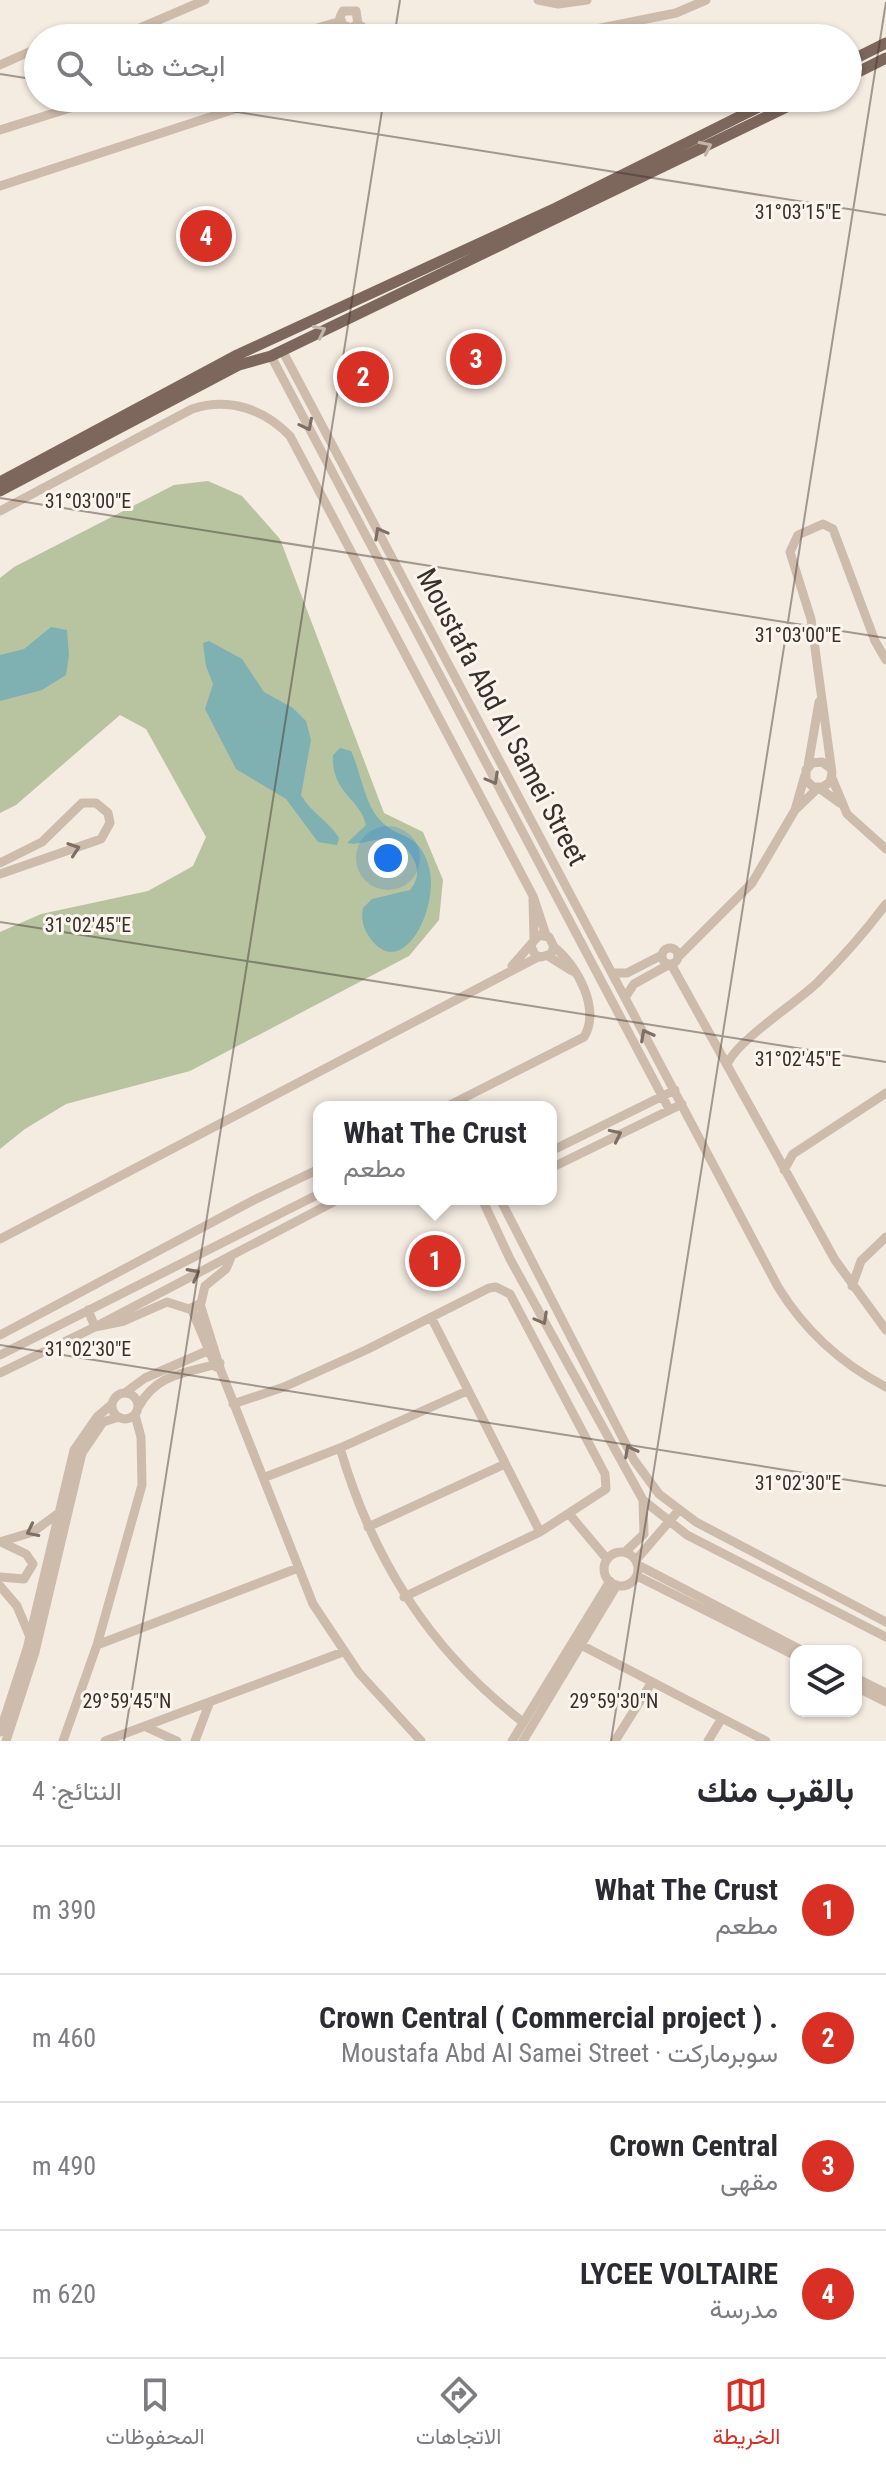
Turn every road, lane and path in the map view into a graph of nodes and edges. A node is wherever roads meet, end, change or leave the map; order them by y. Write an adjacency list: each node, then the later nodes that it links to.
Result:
1 (205, 0): 7 (street)
2 (538, 0): 5 (street)
3 (587, 0): 5 (street)
4 (706, 0): 10 (street)
5 (554, 2)
6 (352, 5): 8 (street); 9 (street)
7 (149, 24)
8 (344, 24): 9 (street)
9 (358, 24)
10 (621, 24)
11 (886, 43): 13 (main road)
12 (24, 54): 15 (street)
13 (862, 55)
14 (886, 58): 16 (main road)
15 (0, 65)
16 (862, 70)
17 (57, 112): 21 (street)
18 (225, 112): 22 (street)
19 (749, 112): 24 (main road)
20 (776, 112): 23 (main road, one-way to 20)
21 (0, 130)
22 (0, 186)
23 (276, 353): 25 (main road); 27 (street, Moustafa Abd Al Samei Street, one-way to 23); 28 (street, Moustafa Abd Al Samei Street, one-way to 28)
24 (0, 482)
25 (0, 491)
26 (0, 511): 34 (street)
27 (445, 654): 28 (street); 30 (street, Moustafa Abd Al Samei Street)
28 (430, 660): 31 (street, Moustafa Abd Al Samei Street)
29 (886, 660): 32 (street)
30 (462, 686): 31 (street); 50 (street, Moustafa Abd Al Samei Street)
31 (449, 697): 33 (street, Moustafa Abd Al Samei Street)
32 (820, 699): 35 (street); 36 (street)
33 (473, 742): 34 (street); 57 (street, Moustafa Abd Al Samei Street, one-way to 57)
34 (457, 751): 43 (street)
35 (807, 771): 36 (street); 37 (street); 39 (street)
36 (831, 773): 37 (street); 38 (street)
37 (818, 788): 38 (street); 39 (street)
38 (840, 803): 40 (street)
39 (795, 810): 48 (street)
40 (886, 849)
41 (0, 863): 42 (street, one-way to 41)
42 (0, 874)
43 (533, 896): 45 (street); 46 (street)
44 (886, 904): 53 (street)
45 (546, 935): 46 (street); 47 (street)
46 (532, 942): 47 (street); 49 (street)
47 (547, 953): 49 (street); 58 (street)
48 (674, 959): 50 (street); 51 (street); 52 (street)
49 (509, 969): 74 (street)
50 (613, 973): 51 (street, Moustafa Abd Al Samei Street)
51 (626, 996): 55 (street, Moustafa Abd Al Samei Street, one-way to 51)
52 (718, 1047): 53 (street); 54 (street)
53 (737, 1047): 54 (street)
54 (727, 1065): 62 (street)
55 (675, 1090): 57 (street); 59 (street, Moustafa Abd Al Samei Street)
56 (886, 1093): 63 (street)
57 (662, 1096): 60 (street, Moustafa Abd Al Samei Street); 61 (street)
58 (458, 1101)
59 (682, 1104): 60 (street); 91 (street, Moustafa Abd Al Samei Street)
60 (669, 1109): 64 (street, one-way to 60)
61 (557, 1148)
62 (774, 1152): 63 (street); 65 (street)
63 (793, 1154): 65 (street)
64 (557, 1165)
65 (784, 1170): 76 (street)
66 (313, 1172): 86 (street)
67 (313, 1197): 71 (street)
68 (328, 1205): 72 (street)
69 (485, 1205): 79 (street)
70 (504, 1205): 78 (street)
71 (269, 1219): 72 (street); 82 (street)
72 (276, 1232): 75 (street)
73 (886, 1237): 77 (street)
74 (0, 1239)
75 (232, 1255): 81 (street); 84 (street, one-way to 75)
76 (835, 1260): 77 (street); 80 (street)
77 (861, 1261): 80 (street)
78 (537, 1272): 79 (street); 102 (street, one-way to 78)
79 (521, 1281): 101 (street, one-way to 101)
80 (852, 1286): 85 (street)
81 (195, 1306): 84 (street); 87 (street)
82 (88, 1310): 84 (street); 88 (street)
83 (431, 1317): 92 (street); 94 (street); 104 (street)
84 (95, 1327): 90 (street)
85 (886, 1330)
86 (0, 1335)
87 (211, 1349): 89 (street); 93 (street)
88 (0, 1355)
89 (218, 1366): 94 (street); 96 (street)
90 (0, 1373)
91 (886, 1387)
92 (467, 1391): 98 (street); 99 (street)
93 (126, 1392): 95 (street); 96 (street)
94 (233, 1404): 100 (street)
95 (111, 1405): 97 (street); 103 (street)
96 (137, 1411): 97 (street); 121 (street)
97 (119, 1417): 139 (street)
98 (340, 1448): 100 (street); 106 (street)
99 (505, 1464): 106 (street); 107 (street)
100 (263, 1478): 112 (street)
101 (643, 1500): 105 (street); 109 (street)
102 (679, 1510): 105 (street); 117 (street)
103 (60, 1512): 108 (street, one-way to 108); 119 (street)
104 (570, 1515): 107 (street); 110 (street)
105 (668, 1523): 111 (street); 120 (street)
106 (368, 1527): 116 (street)
107 (540, 1532): 116 (street)
108 (1, 1542): 113 (street)
109 (625, 1552): 110 (street); 111 (street)
110 (607, 1559): 114 (street)
111 (637, 1567): 114 (street); 118 (street)
112 (298, 1568): 121 (street); 124 (street)
113 (0, 1577)
114 (613, 1583): 122 (street); 135 (street)
115 (0, 1586): 119 (street)
116 (404, 1597): 135 (street)
117 (886, 1622)
118 (761, 1634): 123 (street); 125 (street)
119 (30, 1637): 130 (street)
120 (886, 1637)
121 (97, 1645): 140 (street)
122 (581, 1645): 127 (street); 146 (street)
123 (790, 1646)
124 (343, 1652): 132 (street); 144 (street)
125 (790, 1652)
126 (862, 1681): 129 (street)
127 (652, 1682): 134 (street); 147 (street)
128 (862, 1690): 131 (street)
129 (886, 1693)
130 (12, 1698): 133 (street); 137 (street)
131 (886, 1702)
132 (209, 1704): 136 (street); 143 (street)
133 (0, 1708)
134 (722, 1718): 148 (street); 149 (street)
135 (523, 1722): 145 (street)
136 (146, 1727): 141 (street); 142 (street)
137 (0, 1732)
138 (0, 1738): 139 (street)
139 (6, 1741)
140 (63, 1741)
141 (105, 1741)
142 (177, 1741)
143 (195, 1741)
144 (421, 1741)
145 (512, 1741)
146 (523, 1741)
147 (615, 1741)
148 (708, 1741)
149 (766, 1741)

